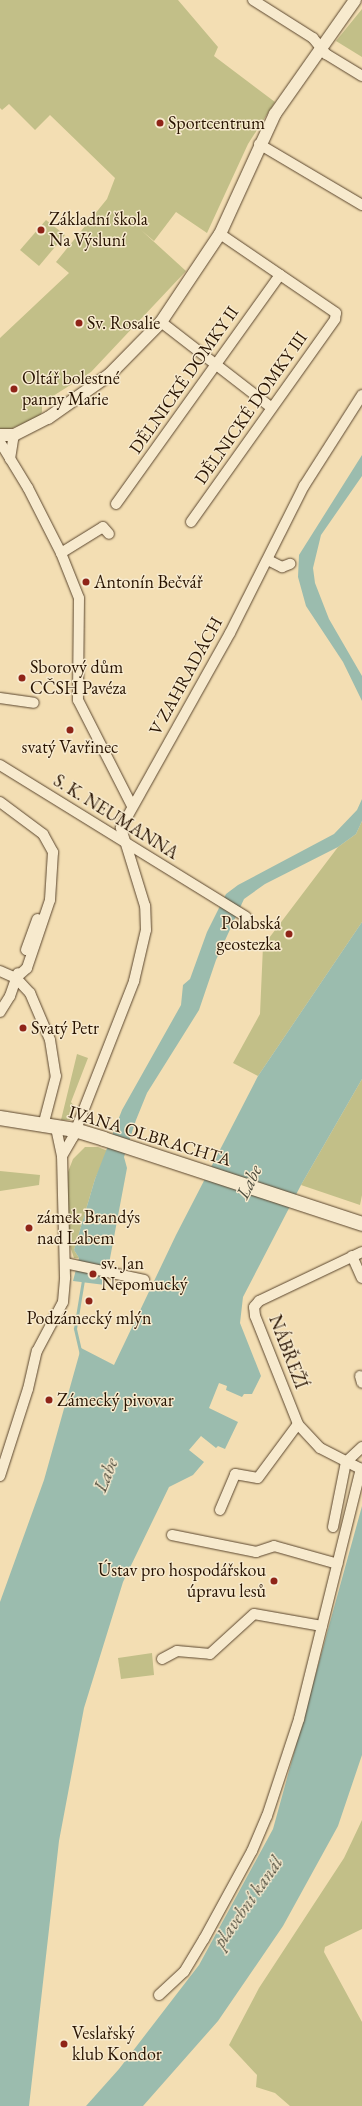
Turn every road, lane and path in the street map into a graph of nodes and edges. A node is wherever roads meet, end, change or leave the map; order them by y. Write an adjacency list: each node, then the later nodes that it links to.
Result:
1 (253, 0): 3 (street)
2 (355, 0): 3 (street)
3 (320, 48): 4 (street); 5 (street)
4 (362, 76)
5 (259, 144): 6 (street); 7 (street)
6 (362, 205)
7 (220, 234): 8 (street); 9 (street)
8 (280, 275): 10 (street, DĚLNICKÉ DOMKY II); 12 (street, DĚLNICKÉ DOMKY III)
9 (161, 322): 10 (street); 14 (street)
10 (215, 365): 12 (street); 17 (street, DĚLNICKÉ DOMKY II)
11 (362, 395): 21 (street, V ZAHRADÁCH)
12 (272, 408): 18 (street, DĚLNICKÉ DOMKY III)
13 (0, 435): 14 (street)
14 (14, 435): 16 (street)
15 (0, 442): 16 (street)
16 (10, 459): 20 (street)
17 (116, 504)
18 (191, 522)
19 (109, 534): 20 (street)
20 (61, 553): 27 (street)
21 (268, 560): 22 (street); 27 (street, V ZAHRADÁCH)
22 (290, 564)
23 (0, 698): 24 (street)
24 (34, 703)
25 (0, 765): 28 (street, S. K. NEUMANNA)
26 (0, 802): 32 (street)
27 (132, 806): 28 (street, V ZAHRADÁCH)
28 (125, 843): 29 (street, S. K. NEUMANNA); 36 (street, V ZAHRADÁCH)
29 (246, 917)
30 (36, 919): 32 (street)
31 (0, 971): 32 (street)
32 (16, 978): 33 (street); 35 (street)
33 (0, 1012)
34 (0, 1118): 35 (main road, IVANA OLBRACHTA)
35 (50, 1127): 36 (main road, IVANA OLBRACHTA); 37 (street)
36 (75, 1130): 37 (street, V ZAHRADÁCH); 38 (main road, IVANA OLBRACHTA)
37 (62, 1156): 40 (street)
38 (362, 1224)
39 (357, 1254): 41 (street, NÁBŘEŽÍ); 43 (street, NÁBŘEŽÍ)
40 (64, 1263): 42 (street); 46 (street)
41 (361, 1273)
42 (144, 1280)
43 (298, 1424): 45 (street, NÁBŘEŽÍ); 47 (street)
44 (362, 1447): 45 (street)
45 (346, 1462): 48 (street); 50 (street, NÁBŘEŽÍ)
46 (0, 1476)
47 (220, 1510)
48 (333, 1527)
49 (172, 1535): 50 (street)
50 (338, 1564): 51 (street, NÁBŘEŽÍ)
51 (322, 1626): 52 (street); 53 (street, NÁBŘEŽÍ)
52 (162, 1659)
53 (159, 1996)

